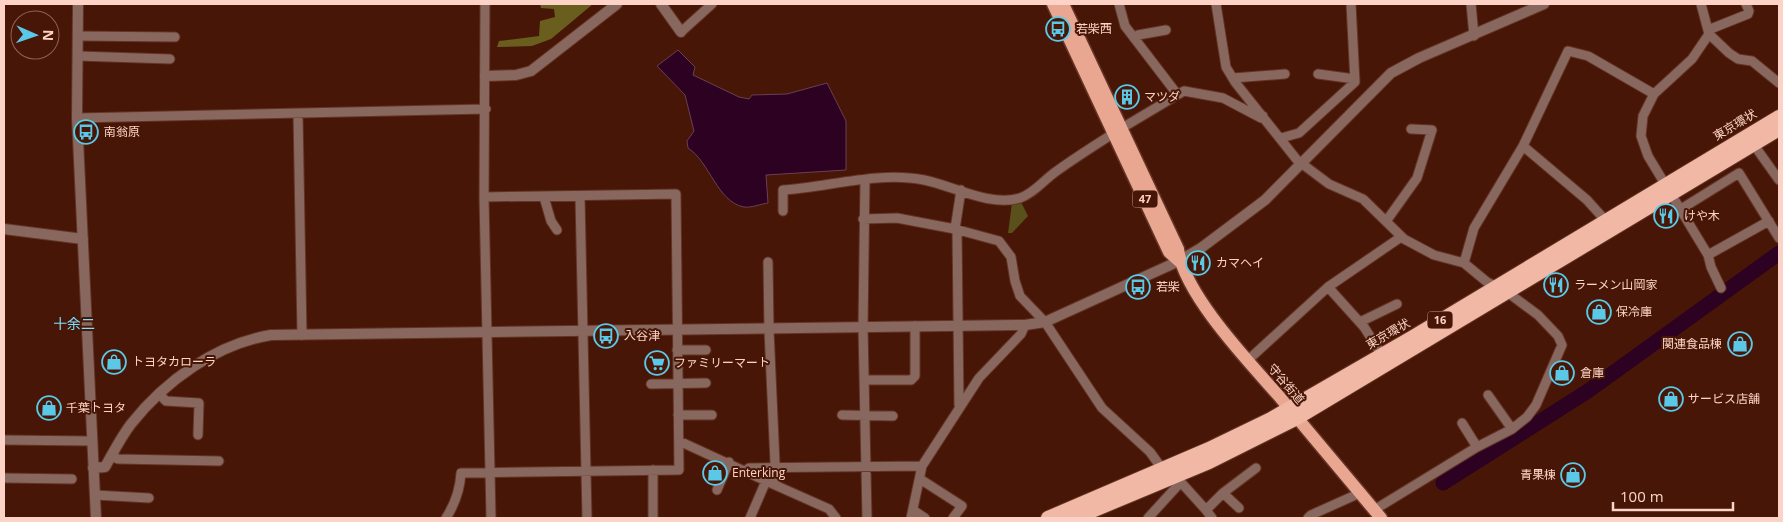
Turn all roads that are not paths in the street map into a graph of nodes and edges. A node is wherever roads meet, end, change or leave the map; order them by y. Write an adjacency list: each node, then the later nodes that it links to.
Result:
1 (78, 4): 18 (street)
2 (486, 4): 26 (street)
3 (617, 4): 26 (street)
4 (661, 4): 16 (street)
5 (712, 4): 16 (street)
6 (1053, 4): 39 (main road, 守谷街道 / 47)
7 (1063, 4): 39 (main road, 守谷街道 / 47)
8 (1119, 4): 21 (street)
9 (1216, 4): 27 (street)
10 (1351, 4): 28 (street)
11 (1471, 4): 19 (street)
12 (1544, 4): 19 (street)
13 (1701, 4): 17 (street)
14 (1746, 4): 17 (street)
15 (1166, 30): 21 (street)
16 (681, 32)
17 (1709, 32): 29 (street); 31 (street)
18 (78, 36): 20 (street); 22 (street)
19 (1474, 36): 43 (street)
20 (175, 37)
21 (1134, 38): 30 (street)
22 (78, 56): 23 (street); 36 (street)
23 (170, 59)
24 (1286, 74): 27 (street)
25 (1318, 74): 28 (street)
26 (485, 76): 32 (street)
27 (1233, 78): 34 (street)
28 (1355, 79): 40 (street)
29 (1779, 83)
30 (1177, 94): 34 (street); 39 (street)
31 (1654, 94): 42 (street); 46 (street)
32 (486, 109): 33 (street); 50 (street)
33 (298, 114): 36 (street); 81 (street)
34 (1264, 116): 40 (street)
35 (1779, 116): 46 (highway, 東京環状 / 16)
36 (77, 118): 62 (street)
37 (1411, 129): 54 (street)
38 (1779, 129): 41 (highway, 東京環状 / 16)
39 (1118, 131): 47 (street); 64 (main road, 守谷街道 / 47)
40 (1281, 138): 43 (street)
41 (1754, 145): 45 (street); 46 (highway, 東京環状 / 16)
42 (1523, 146): 55 (street); 66 (street)
43 (1301, 162): 54 (street); 64 (street)
44 (864, 180): 47 (street); 52 (street); 53 (street)
45 (1779, 180)
46 (1668, 189): 51 (street); 55 (highway, 東京環状 / 16); 69 (highway, 東京環状 / 16)
47 (961, 190): 59 (street)
48 (544, 197): 49 (street); 50 (street); 58 (street)
49 (580, 197): 77 (street); 79 (street)
50 (484, 198): 80 (street)
51 (1681, 209): 56 (street); 63 (street)
52 (783, 211)
53 (863, 219): 59 (street); 76 (street)
54 (1387, 220): 60 (street)
55 (1605, 220): 69 (highway, 東京環状 / 16)
56 (1769, 221): 61 (street); 63 (street)
57 (4, 229): 62 (street)
58 (558, 230)
59 (956, 230): 71 (street); 75 (street)
60 (1401, 237): 66 (street); 67 (street)
61 (1779, 238)
62 (84, 239): 103 (street)
63 (1708, 255): 68 (street)
64 (1179, 261): 71 (street); 85 (main road, 守谷街道 / 47)
65 (768, 262): 78 (street)
66 (1464, 263): 69 (street)
67 (1328, 288): 72 (street); 85 (street)
68 (1721, 288)
69 (1501, 289): 84 (highway, 東京環状 / 16); 93 (highway, 東京環状 / 16); 100 (street)
70 (1397, 304): 72 (street)
71 (1045, 322): 73 (street); 115 (street)
72 (1360, 322): 84 (street)
73 (1025, 325): 75 (street); 92 (street)
74 (916, 326): 75 (street); 76 (street); 86 (street)
75 (959, 326): 92 (street)
76 (863, 327): 78 (street); 86 (street)
77 (676, 330): 78 (street); 79 (street); 82 (street)
78 (768, 330): 111 (street)
79 (582, 331): 80 (street); 116 (street)
80 (488, 333): 81 (street); 118 (street)
81 (302, 335): 90 (street)
82 (677, 350): 83 (street); 88 (street)
83 (706, 350)
84 (1382, 355): 93 (highway, 東京環状 / 16)
85 (1247, 361): 93 (main road, 守谷街道 / 47)
86 (865, 380): 97 (street)
87 (651, 384): 88 (street)
88 (677, 384): 89 (street); 94 (street)
89 (706, 384)
90 (159, 394): 101 (street); 106 (street)
91 (1488, 395): 100 (street)
92 (959, 405): 109 (street)
93 (1293, 414): 115 (highway, 東京環状 / 16); 122 (highway, 東京環状 / 16); 127 (main road, 守谷街道 / 47)
94 (678, 415): 95 (street); 104 (street)
95 (712, 415)
96 (842, 415): 97 (street)
97 (866, 415): 98 (street); 112 (street)
98 (893, 416)
99 (1462, 423): 105 (street)
100 (1512, 429): 105 (street)
101 (198, 435)
102 (4, 440): 103 (street)
103 (92, 441): 110 (street)
104 (678, 441): 108 (street); 114 (street)
105 (1477, 447): 133 (street)
106 (111, 456): 107 (street); 110 (street)
107 (219, 461)
108 (728, 462): 117 (street); 125 (street)
109 (922, 466): 112 (street); 121 (street)
110 (93, 468): 128 (street)
111 (775, 468): 112 (street); 117 (street); 124 (street)
112 (867, 468): 141 (street)
113 (1256, 468): 126 (street)
114 (653, 470): 116 (street); 138 (street)
115 (1163, 470): 144 (highway, 東京環状 / 16)
116 (586, 471): 118 (street); 137 (street)
117 (746, 471): 123 (street)
118 (491, 472): 135 (street); 136 (street)
119 (4, 478): 120 (street)
120 (72, 479)
121 (920, 479): 132 (street); 143 (street)
122 (1178, 480): 131 (street); 145 (highway, 東京環状 / 16); 146 (street)
123 (766, 481): 124 (street); 139 (street)
124 (776, 485): 140 (street)
125 (717, 490)
126 (1223, 493): 130 (street); 131 (street)
127 (1360, 493): 133 (main road, 守谷街道 / 47); 148 (street)
128 (95, 495): 129 (street); 134 (street)
129 (149, 498)
130 (1239, 508)
131 (1206, 510): 147 (street)
132 (912, 514): 142 (street)
133 (1377, 514)
134 (96, 518)
135 (446, 518)
136 (491, 518)
137 (587, 518)
138 (653, 518)
139 (750, 518)
140 (836, 518)
141 (867, 518)
142 (925, 518)
143 (953, 518)
144 (1048, 518)
145 (1075, 518)
146 (1148, 518)
147 (1212, 518)
148 (1308, 518)

